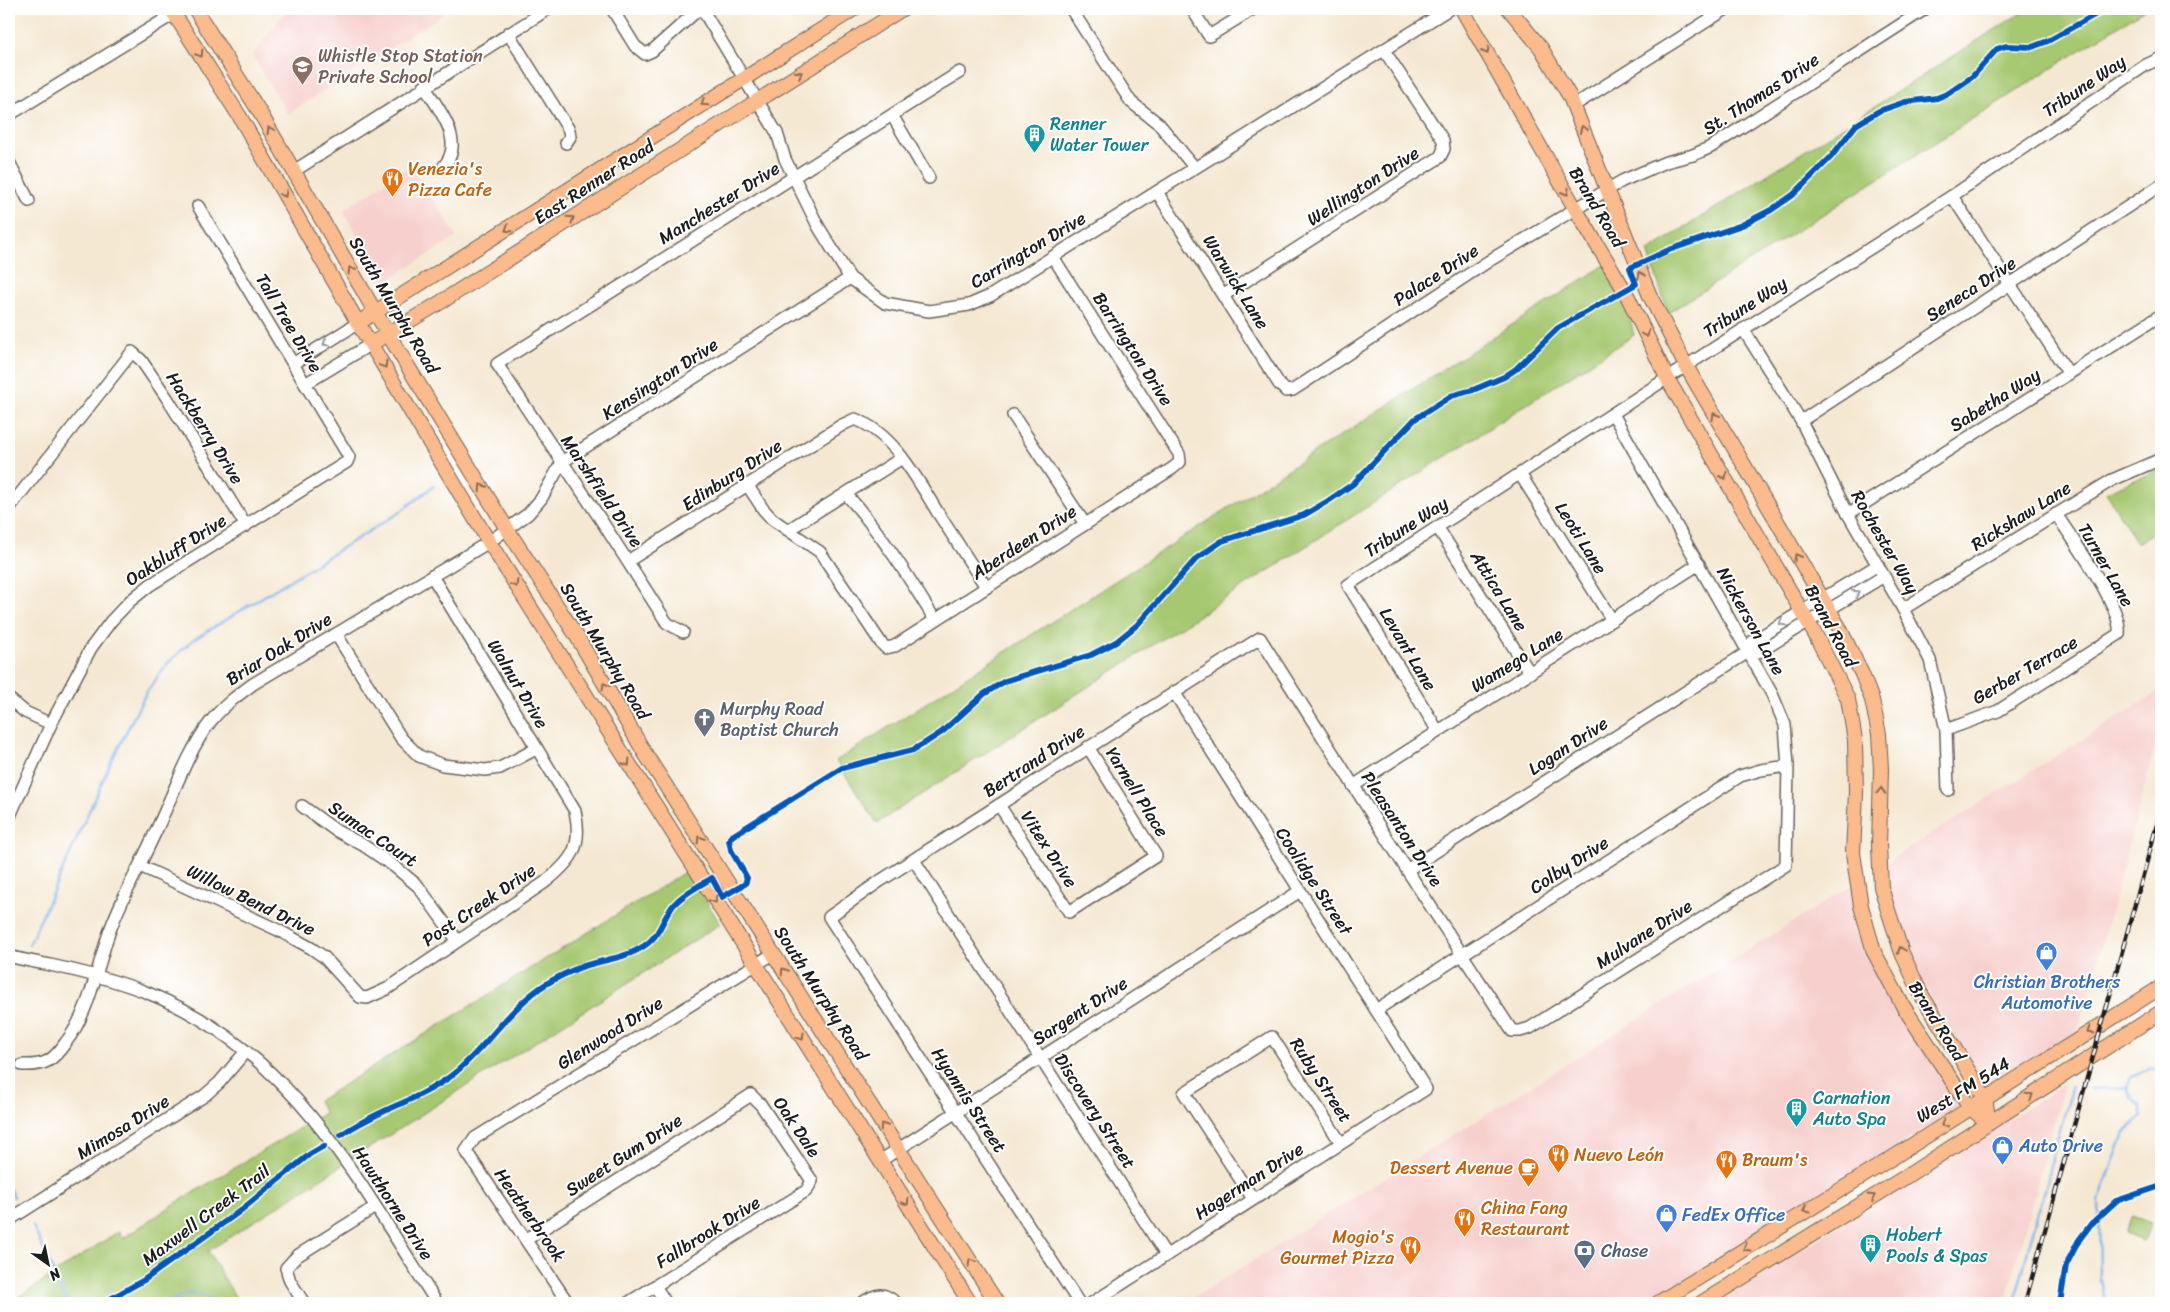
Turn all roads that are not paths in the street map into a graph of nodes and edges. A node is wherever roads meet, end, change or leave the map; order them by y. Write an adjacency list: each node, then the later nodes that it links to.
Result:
1 (195, 9): 30 (main road, South Murphy Road, one-way to 1)
2 (548, 9): 16 (street)
3 (612, 9): 4 (street)
4 (701, 9): 20 (street, Carrington Drive)
5 (854, 9): 20 (main road, East Renner Road)
6 (902, 9): 22 (main road, East Renner Road, one-way to 6)
7 (1071, 9): 29 (street)
8 (1192, 9): 9 (street)
9 (1253, 9)
10 (1449, 9): 17 (street, Carrington Drive)
11 (1462, 9): 39 (main road, Brand Road, one-way to 39)
12 (1509, 9): 23 (main road, Brand Road)
13 (1726, 9): 23 (street)
14 (1925, 9): 34 (street, St. Thomas Drive)
15 (176, 10): 24 (street); 46 (main road, one-way to 46)
16 (508, 33): 21 (street); 26 (street)
17 (1384, 50): 29 (street, Carrington Drive); 43 (street, Wellington Drive)
18 (2161, 58): 36 (street, Tribune Way)
19 (960, 72): 25 (street, Manchester Drive)
20 (745, 77): 22 (street, Carrington Drive); 44 (main road, East Renner Road, one-way to 44)
21 (424, 86): 28 (street); 30 (street)
22 (758, 100): 31 (street, Carrington Drive); 48 (main road, East Renner Road, one-way to 22)
23 (1574, 106): 34 (main road, Brand Road, one-way to 23)
24 (9, 115)
25 (892, 115): 31 (street, Manchester Drive); 32 (street)
26 (566, 143)
27 (9, 162): 37 (street)
28 (444, 166)
29 (1194, 167): 35 (street, Carrington Drive)
30 (294, 171): 44 (main road, South Murphy Road, one-way to 30)
31 (794, 177): 41 (street, Carrington Drive); 51 (street, Manchester Drive)
32 (929, 178)
33 (2161, 186): 42 (street, Seneca Drive)
34 (1607, 191): 39 (street, Palace Drive); 52 (main road, Brand Road, one-way to 34)
35 (1157, 192): 40 (street, Carrington Drive); 43 (street, Warwick Lane)
36 (1952, 196): 42 (street); 47 (street, Tribune Way)
37 (29, 201)
38 (198, 206): 50 (street, Tall Tree Drive)
39 (1576, 210): 54 (main road, Brand Road, one-way to 54); 56 (street, Palace Drive)
40 (1053, 256): 41 (street, Carrington Drive); 64 (street, Barrington Drive)
41 (850, 278): 63 (street, Kensington Drive)
42 (2010, 284): 53 (street); 59 (street, Seneca Drive)
43 (1224, 295): 56 (street, Warwick Lane)
44 (376, 312): 46 (main road, East Renner Road); 48 (main road, South Murphy Road)
45 (2161, 315): 53 (street, Sabetha Way)
46 (358, 323): 49 (main road); 50 (street, East Renner Road, one-way to 50)
47 (1743, 329): 52 (street, Tribune Way); 59 (street, Rochester Way)
48 (388, 334): 49 (main road, East Renner Road); 74 (main road, South Murphy Road, one-way to 48)
49 (371, 344): 55 (street, East Renner Road); 76 (main road, one-way to 76)
50 (293, 364): 55 (street, Tall Tree Drive)
51 (497, 364): 63 (street, Marshfield Drive)
52 (1686, 366): 54 (street, Tribune Way); 84 (main road, Brand Road, one-way to 52)
53 (2069, 374): 69 (street, Sabetha Way)
54 (1667, 378): 57 (street, Tribune Way); 86 (main road, Brand Road, one-way to 86)
55 (305, 384): 60 (street, Tall Tree Drive)
56 (1286, 390)
57 (1613, 414): 65 (street, Tribune Way); 78 (street, Nickerson Lane)
58 (1012, 415): 71 (street)
59 (1801, 421): 69 (street, Rochester Way)
60 (349, 457): 72 (street, Oakbluff Drive)
61 (902, 458): 66 (street, Edinburg Drive); 67 (street); 83 (street)
62 (2161, 460): 70 (street, Rickshaw Lane)
63 (562, 462): 74 (street, Kensington Drive); 77 (street, Marshfield Drive)
64 (1180, 462): 71 (street, Aberdeen Drive)
65 (1520, 474): 73 (street, Tribune Way); 88 (street, Leoti Lane)
66 (748, 486): 75 (street); 77 (street, Edinburg Drive)
67 (846, 494): 75 (street); 87 (street)
68 (9, 508): 72 (street, Hackberry Drive)
69 (1848, 514): 79 (street, Rochester Way)
70 (2056, 514): 85 (street, Rickshaw Lane); 91 (street, Turner Lane)
71 (1085, 524): 83 (street, Aberdeen Drive)
72 (246, 526): 99 (street, Oakbluff Drive)
73 (1438, 528): 82 (street, Tribune Way); 94 (street, Attica Lane)
74 (507, 529): 76 (street, Briar Oak Drive); 97 (main road, South Murphy Road, one-way to 74)
75 (788, 530): 87 (street, Aberdeen Drive)
76 (489, 542): 80 (street, Briar Oak Drive); 98 (main road, one-way to 98)
77 (628, 561): 89 (street, Marshfield Drive)
78 (1699, 564): 88 (street, Wamego Lane); 93 (street, Nickerson Lane)
79 (1878, 565): 81 (street, Rochester Way); 84 (street, Logan Drive)
80 (432, 576): 90 (street, Briar Oak Drive); 103 (street, Walnut Drive)
81 (1884, 576): 84 (street, Logan Drive, one-way to 81); 85 (street, Rochester Way)
82 (1348, 585): 101 (street, Levant Lane)
83 (986, 587): 87 (street, Aberdeen Drive)
84 (1824, 604): 86 (street, Logan Drive); 125 (main road, Brand Road, one-way to 84)
85 (1903, 610): 100 (street, Rochester Way)
86 (1805, 616): 93 (street, Logan Drive); 127 (main road, Brand Road)
87 (935, 620)
88 (1612, 620): 94 (street, Wamego Lane)
89 (683, 632)
90 (336, 634): 103 (street); 113 (street, Briar Oak Drive)
91 (2119, 634): 100 (street, Gerber Terrace)
92 (1260, 638): 95 (street, Bertrand Drive); 105 (street, Pleasanton Drive)
93 (1748, 652): 104 (street, Nickerson Lane); 114 (street, Logan Drive)
94 (1530, 673): 101 (street, Wamego Lane)
95 (1174, 692): 102 (street, Bertrand Drive); 115 (street, Coolidge Street)
96 (9, 699): 99 (street)
97 (620, 711): 98 (main road); 119 (main road, South Murphy Road, one-way to 97)
98 (601, 721): 122 (main road, one-way to 122)
99 (52, 724): 110 (street, Oakbluff Drive)
100 (1946, 730): 106 (street, Rochester Way)
101 (1438, 731): 105 (street, Wamego Lane)
102 (1088, 747): 107 (street, Bertrand Drive); 116 (street, Yarnell Place)
103 (536, 749): 109 (street, Walnut Drive)
104 (1788, 766): 112 (street, Nickerson Lane); 120 (street, Colby Drive)
105 (1354, 786): 114 (street, Pleasanton Drive)
106 (1948, 790)
107 (999, 805): 111 (street, Bertrand Drive); 116 (street, Vitex Drive)
108 (302, 806): 118 (street, Sumac Court)
109 (575, 810): 118 (street, Post Creek Drive)
110 (9, 818)
111 (914, 860): 117 (street, Bertrand Drive); 132 (street, Discovery Street)
112 (1786, 865): 130 (street, Mulvane Drive)
113 (140, 866): 123 (street, Briar Oak Drive); 126 (street, Willow Bend Drive)
114 (1407, 870): 120 (street, Pleasanton Drive)
115 (1300, 891): 128 (street, Coolidge Street); 132 (street, Sargent Drive)
116 (1069, 912)
117 (829, 917): 138 (street, Hyannis Street)
118 (457, 940): 126 (street, Post Creek Drive)
119 (773, 954): 122 (street, Glenwood Drive); 142 (main road, South Murphy Road, one-way to 119)
120 (1463, 955): 128 (street, Colby Drive); 130 (street, Pleasanton Drive)
121 (9, 956): 123 (street, Hawthorne Drive)
122 (755, 964): 141 (street, Glenwood Drive); 143 (main road, one-way to 143)
123 (96, 976): 131 (street, Hawthorne Drive); 133 (street, Briar Oak Drive)
124 (2161, 987): 135 (main road, West FM 544, one-way to 135)
125 (1921, 994): 127 (main road); 135 (main road, Brand Road)
126 (360, 997)
127 (1903, 1006): 137 (main road, Brand Road)
128 (1376, 1010): 134 (street, Coolidge Street)
129 (2161, 1012): 139 (main road, one-way to 129)
130 (1520, 1031)
131 (246, 1051): 146 (street, Hawthorne Drive); 147 (street, Mimosa Drive)
132 (1040, 1058): 138 (street, Sargent Drive); 151 (street, Discovery Street)
133 (22, 1065)
134 (1426, 1089): 140 (street, Hagerman Drive)
135 (1986, 1098): 137 (main road, West FM 544); 139 (main road, Brand Road)
136 (740, 1101): 144 (street, Oak Dale); 149 (street, Sweet Gum Drive)
137 (1970, 1108): 139 (main road, Brand Road); 148 (main road, West FM 544, one-way to 148)
138 (956, 1112): 142 (street, Sargent Drive); 163 (street, Hyannis Street)
139 (1989, 1123): 150 (main road, one-way to 139)
140 (1341, 1143): 145 (street, Hagerman Drive); 145 (street, Ruby Street)
141 (470, 1148): 149 (street, Heatherbrook)
142 (898, 1150): 143 (street, Sargent Drive); 162 (main road, South Murphy Road, one-way to 142)
143 (880, 1161): 161 (main road, one-way to 161)
144 (806, 1191): 152 (street, Fallbrook Drive)
145 (1253, 1199): 151 (street, Hagerman Drive)
146 (376, 1207): 155 (street); 156 (street, Hawthorne Drive)
147 (9, 1220)
148 (1788, 1222): 150 (main road); 154 (main road, West FM 544, one-way to 154)
149 (527, 1239): 157 (street, Heatherbrook)
150 (1801, 1241): 165 (main road)
151 (1166, 1255): 164 (street, Hagerman Drive)
152 (656, 1286): 158 (street, Fallbrook Drive); 159 (street)
153 (892, 1299): 160 (street)
154 (1664, 1302)
155 (304, 1303)
156 (437, 1303)
157 (568, 1303)
158 (628, 1303)
159 (666, 1303)
160 (862, 1303)
161 (970, 1303)
162 (997, 1303)
163 (1079, 1303)
164 (1092, 1303)
165 (1701, 1303)

